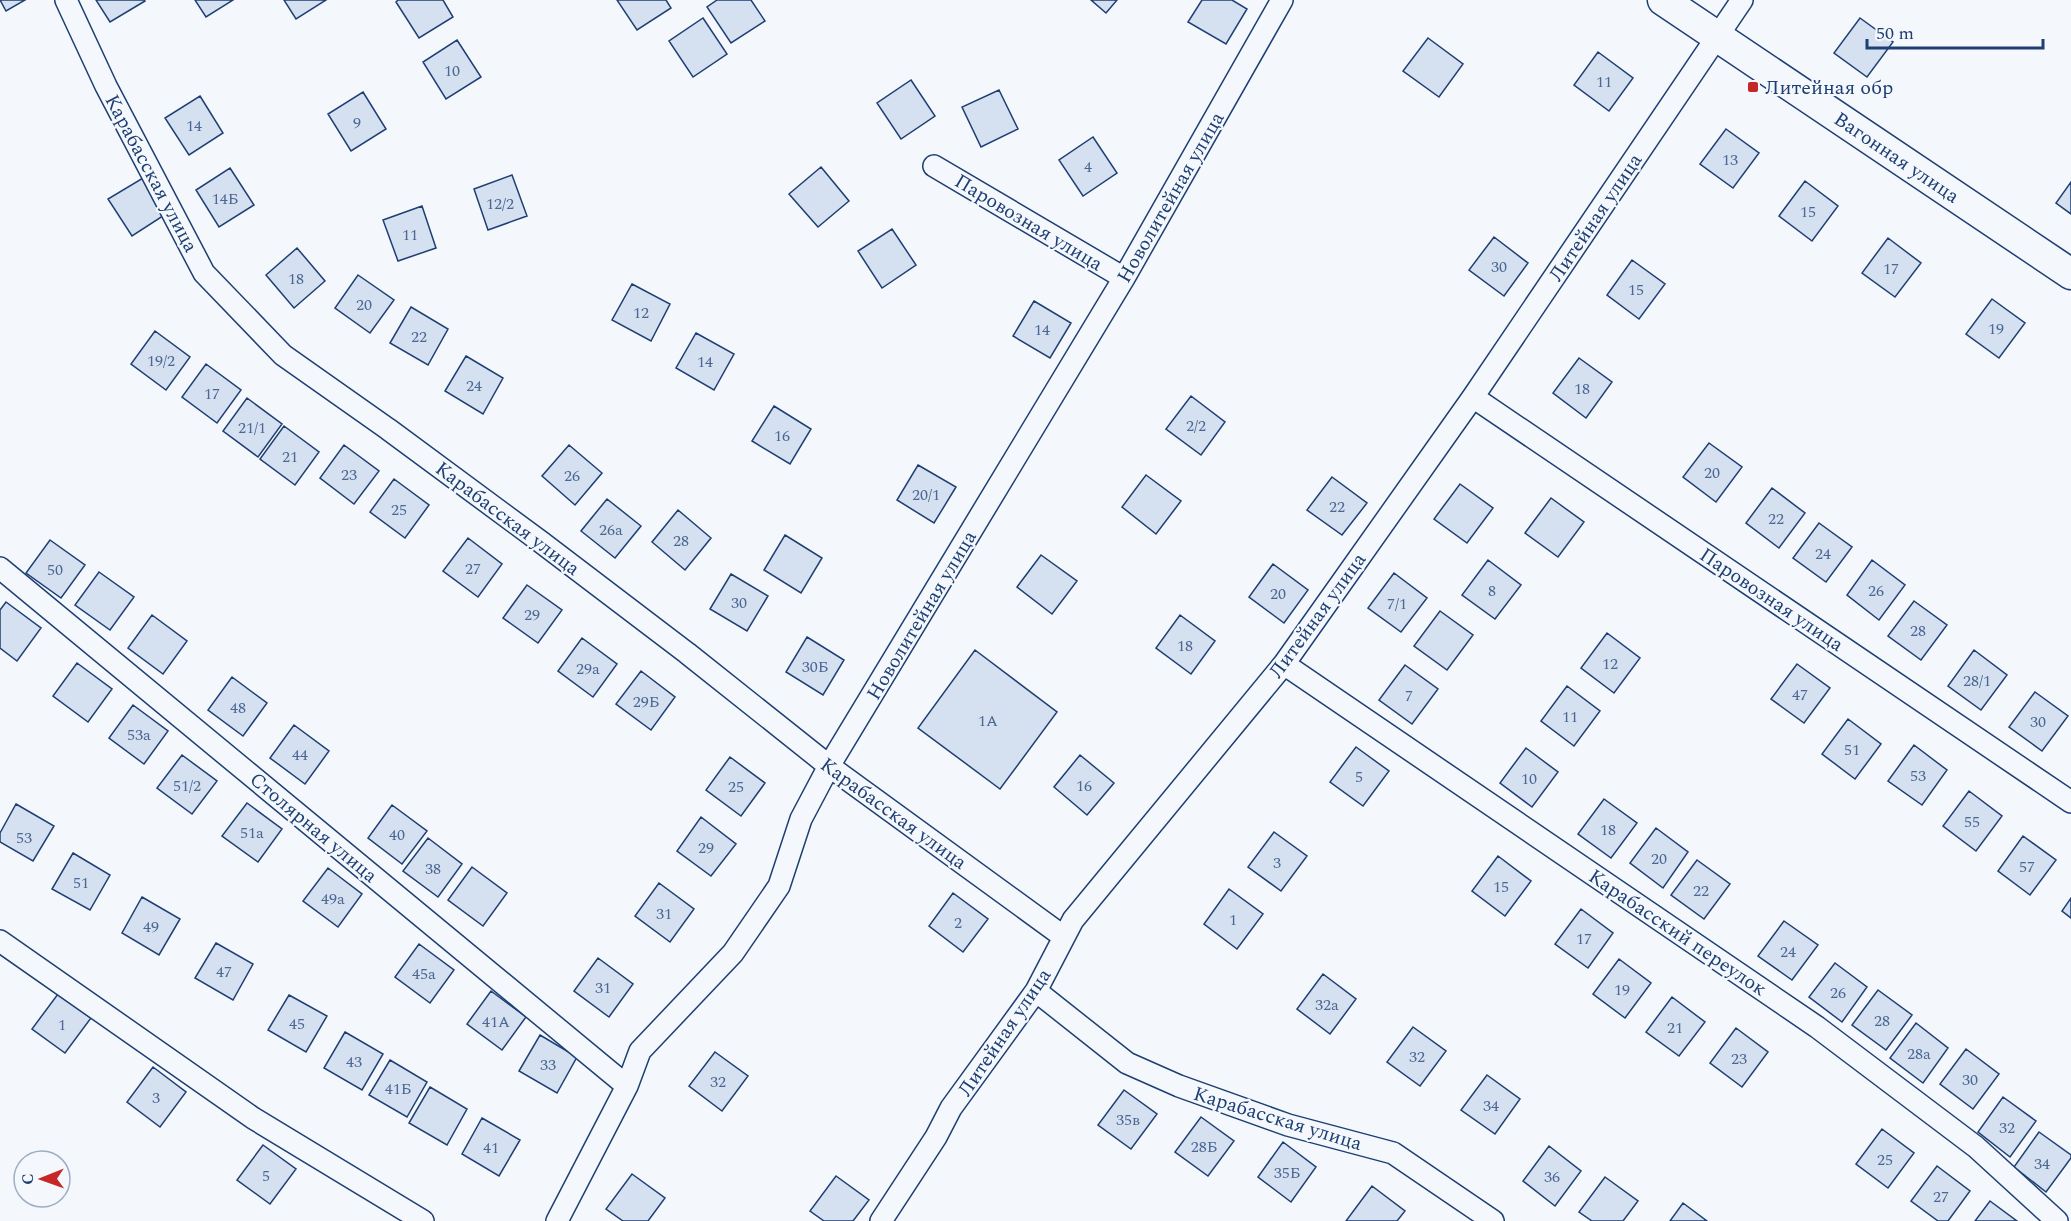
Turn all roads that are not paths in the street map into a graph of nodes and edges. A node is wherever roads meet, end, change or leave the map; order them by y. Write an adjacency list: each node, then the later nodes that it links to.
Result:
1 (66, 0): 12 (street, Карабасская улица)
2 (1282, 0): 8 (street, Новолитейная улица)
3 (1663, 0): 5 (street, Вагонная улица)
4 (1742, 0): 5 (street, Литейная улица)
5 (1718, 37): 7 (street, Вагонная улица); 9 (street, Литейная улица)
6 (934, 166): 8 (street, Паровозная улица)
7 (2071, 274)
8 (1124, 278): 12 (street, Новолитейная улица)
9 (1473, 397): 11 (street, Литейная улица); 13 (street, Паровозная улица)
10 (0, 568): 17 (street, Столярная улица)
11 (1284, 664): 14 (street, Литейная улица); 22 (street, Карабасский переулок)
12 (829, 766): 14 (street, Карабасская улица); 17 (street, Новолитейная улица)
13 (2071, 802)
14 (1064, 937): 16 (street, Литейная улица)
15 (0, 941): 18 (street)
16 (1036, 991): 20 (street, Литейная улица); 21 (street, Карабасская улица)
17 (627, 1086): 19 (street, Новолитейная улица)
18 (423, 1221)
19 (557, 1221)
20 (881, 1221)
21 (1493, 1221)
22 (2057, 1221)

